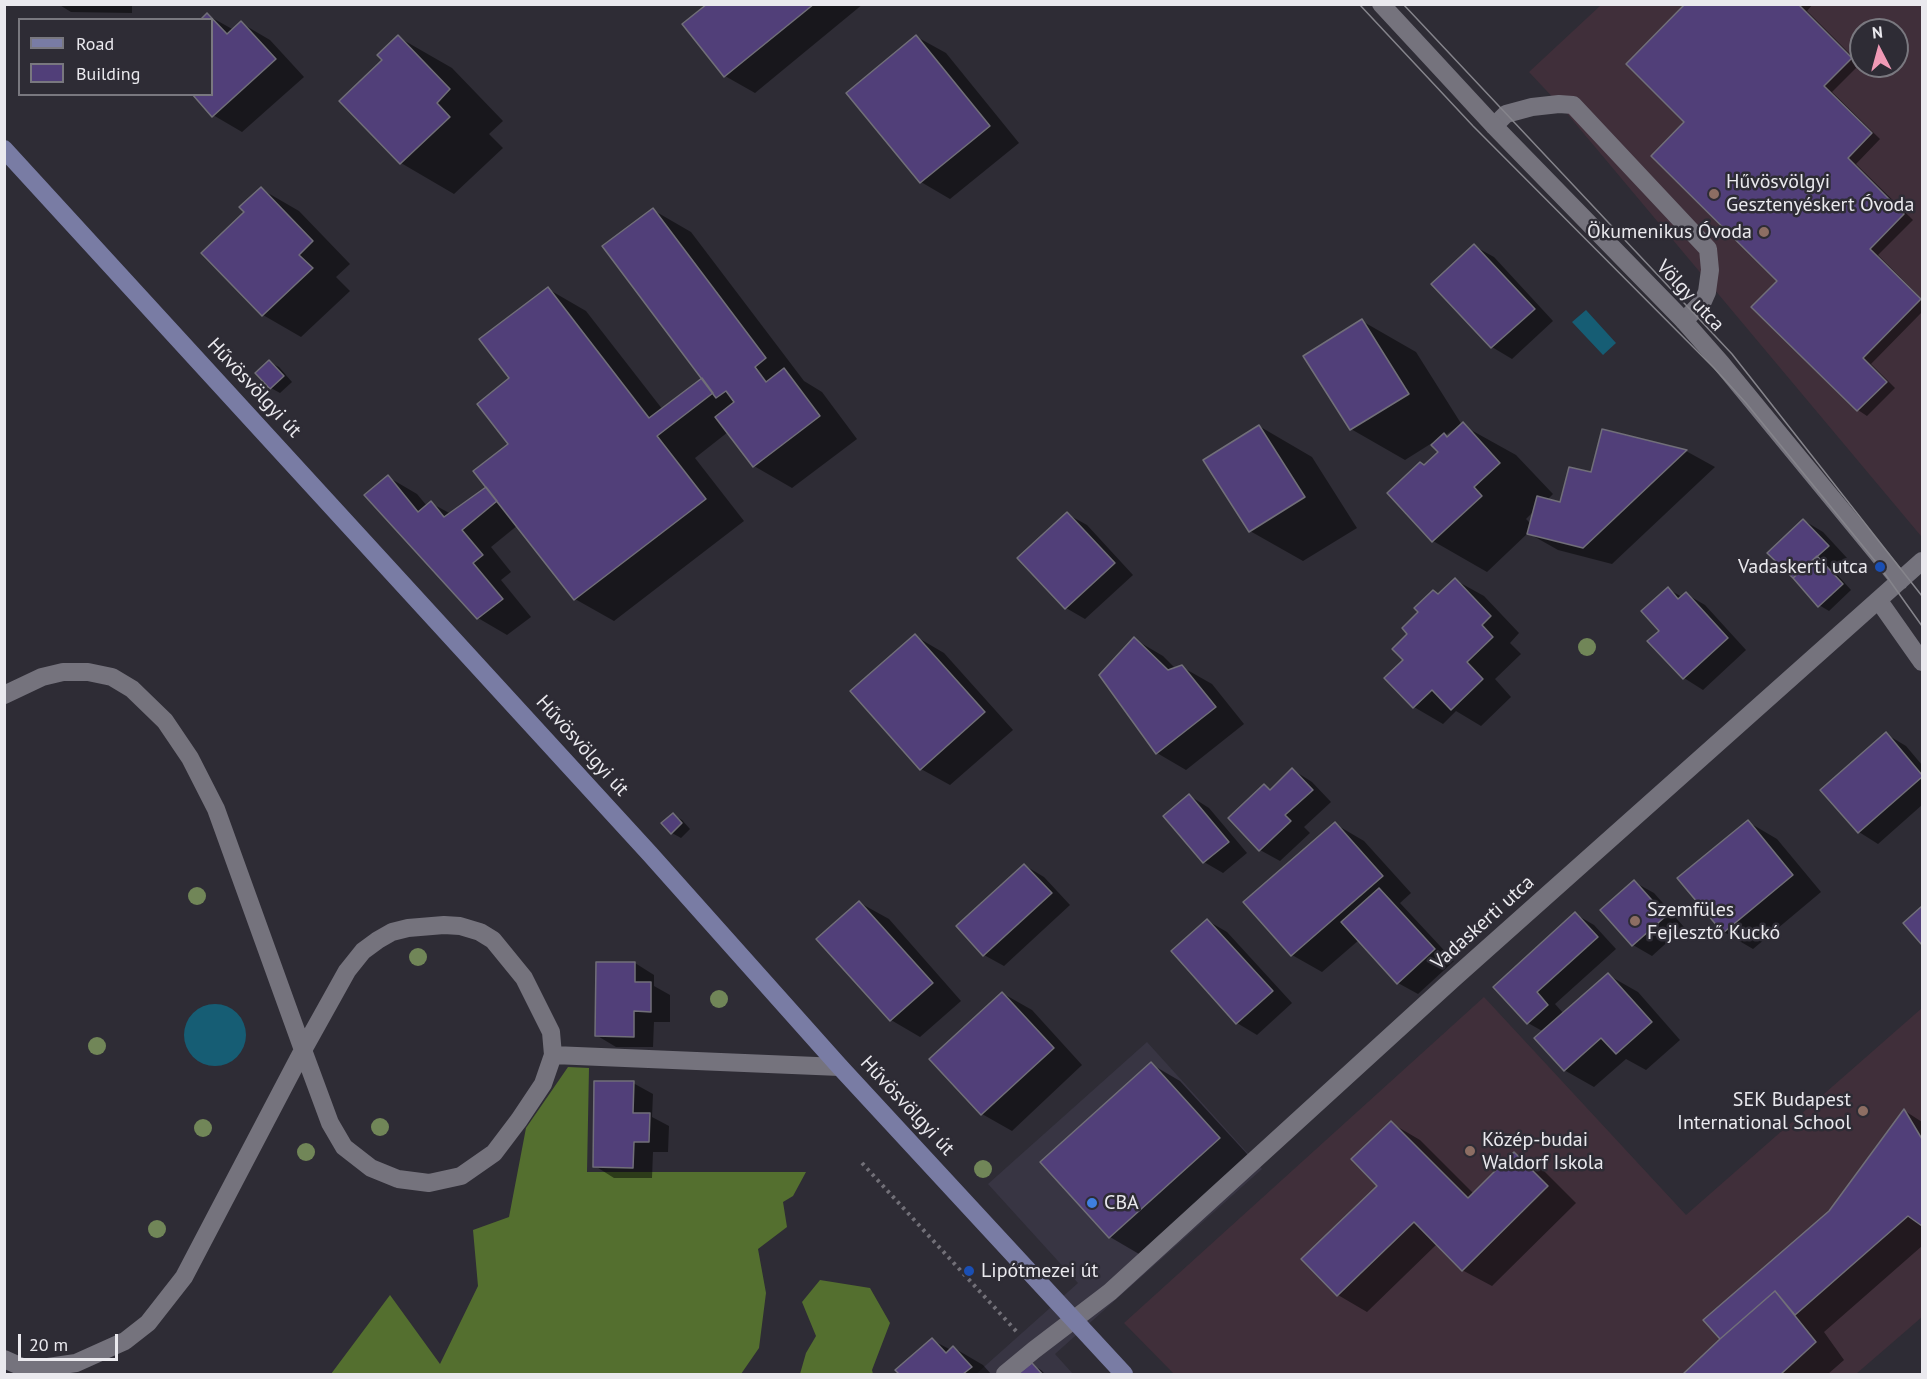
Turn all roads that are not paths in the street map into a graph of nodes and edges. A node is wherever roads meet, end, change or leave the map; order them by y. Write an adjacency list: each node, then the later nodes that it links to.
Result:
1 (1381, 4): 2 (street, Völgy utca)
2 (1494, 126): 4 (street, Völgy utca); 4 (street)
3 (4, 149): 12 (main road, Hűvösvölgyi út)
4 (1684, 321): 6 (street, Völgy utca)
5 (1923, 561): 6 (street, Vadaskerti utca)
6 (1900, 581): 7 (street, Vadaskerti utca)
7 (1879, 601): 8 (street); 13 (street, Vadaskerti utca)
8 (1923, 662)
9 (4, 695): 10 (street)
10 (303, 1050): 11 (street); 11 (street); 15 (street)
11 (553, 1055): 12 (street)
12 (840, 1067): 13 (main road, Hűvösvölgyi út)
13 (1074, 1319): 16 (street); 17 (main road, Hűvösvölgyi út)
14 (4, 1359): 15 (street)
15 (20, 1371)
16 (1005, 1374)
17 (1124, 1374)

